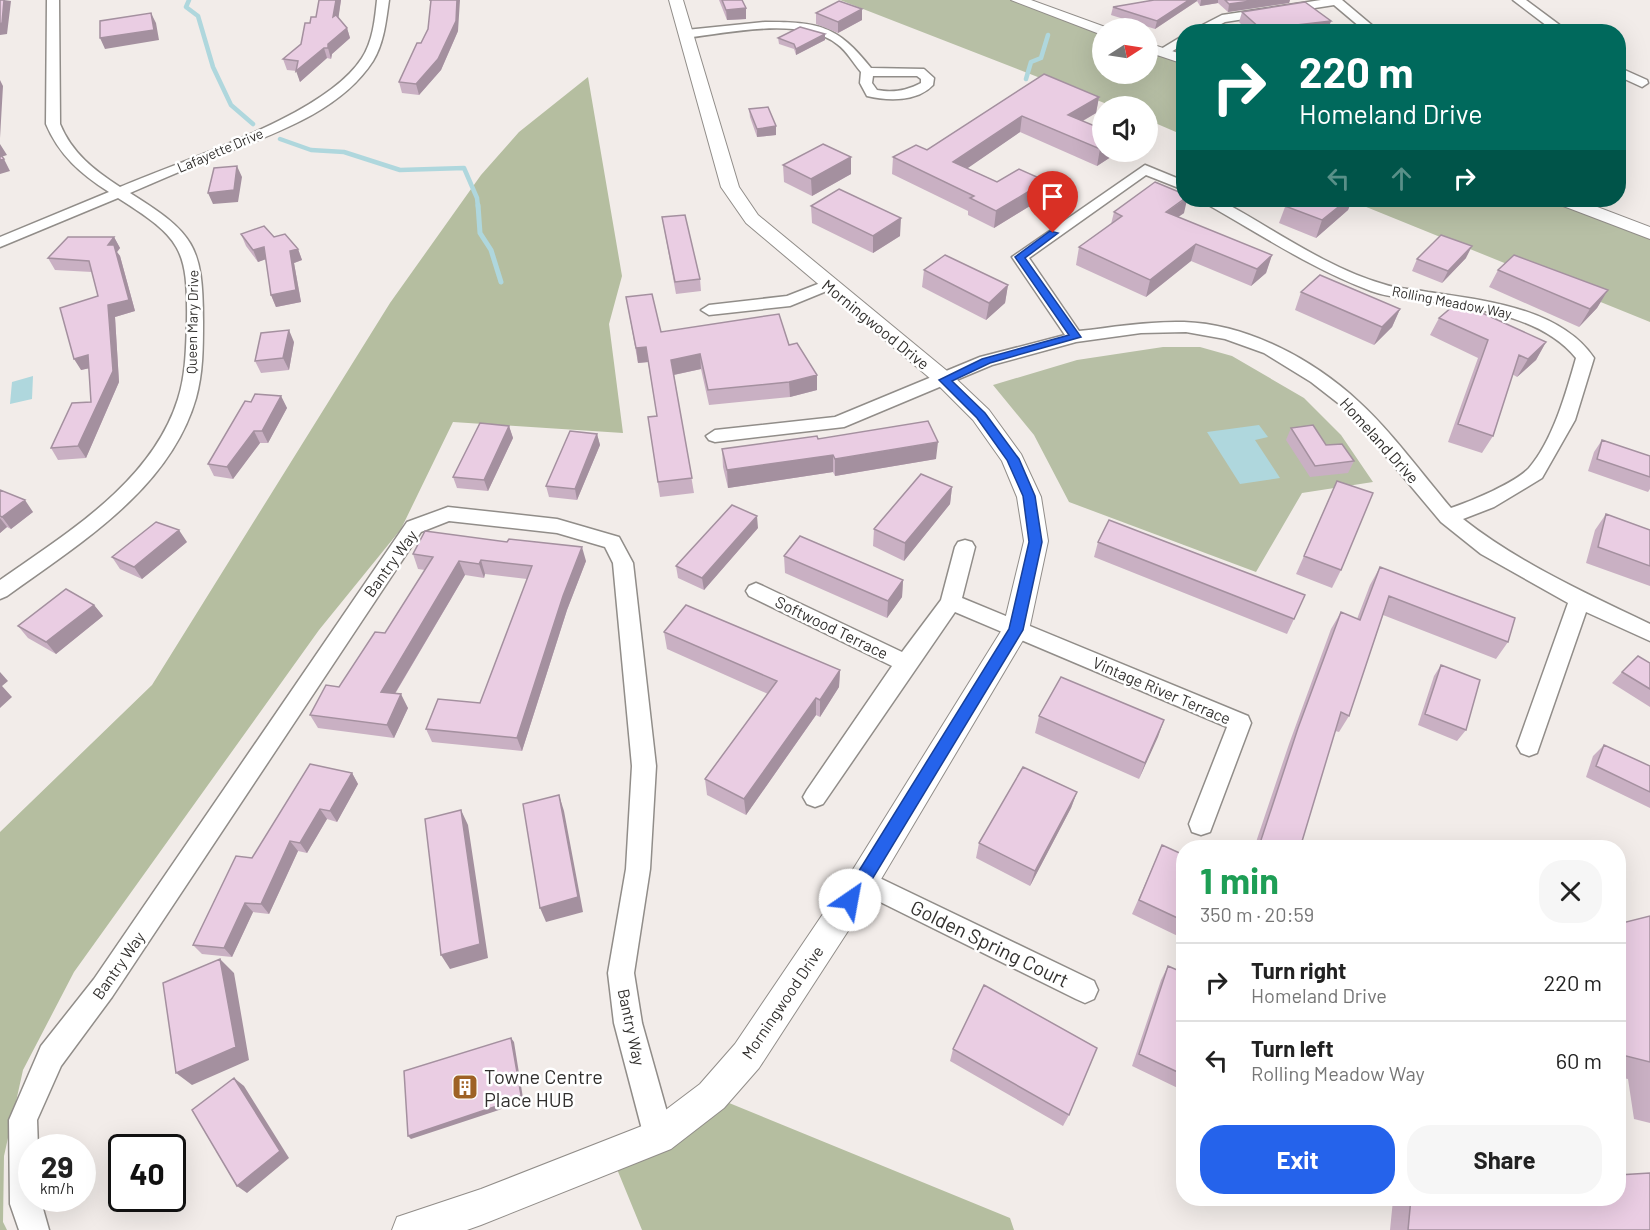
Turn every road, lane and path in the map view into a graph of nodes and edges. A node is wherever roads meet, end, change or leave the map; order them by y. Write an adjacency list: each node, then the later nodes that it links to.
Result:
1 (52, 0): 20 (street, Queen Mary Drive)
2 (383, 0): 20 (street, Lafayette Drive)
3 (676, 0): 11 (street, Morningwood Drive)
4 (1018, 0): 10 (street)
5 (1519, 0): 9 (street)
6 (1336, 1): 7 (street); 8 (street)
7 (1212, 24)
8 (1364, 24)
9 (1552, 24)
10 (1092, 26)
11 (686, 34): 16 (street); 25 (street, Morningwood Drive)
12 (1176, 44): 14 (street)
13 (1158, 51): 14 (street)
14 (1162, 52): 15 (street)
15 (1176, 57)
16 (867, 72)
17 (1626, 75): 18 (street)
18 (1642, 83)
19 (1176, 183): 27 (street)
20 (120, 192): 24 (street, Lafayette Drive); 32 (street, Queen Mary Drive)
21 (1222, 207): 30 (street, Rolling Meadow Way)
22 (1582, 207): 23 (street)
23 (1650, 233)
24 (0, 242)
25 (828, 285): 26 (street); 28 (street, Morningwood Drive)
26 (709, 310)
27 (1075, 337): 28 (street, Homeland Drive); 30 (street, Homeland Drive)
28 (945, 380): 29 (street, Homeland Drive); 36 (street, Morningwood Drive)
29 (715, 436)
30 (1448, 517): 34 (street, Homeland Drive)
31 (965, 547): 35 (street)
32 (0, 591)
33 (756, 591): 38 (street, Softwood Terrace)
34 (1580, 600): 37 (street, Homeland Drive); 39 (street)
35 (951, 602): 36 (street); 38 (street, Softwood Terrace)
36 (1016, 630): 41 (street, Vintage River Terrace); 42 (street, Morningwood Drive)
37 (1650, 633)
38 (906, 663): 40 (street)
39 (1529, 746)
40 (815, 797)
41 (1201, 824)
42 (863, 881): 43 (street, Golden Spring Court); 44 (street, Morningwood Drive)
43 (1085, 990)
44 (659, 1137): 45 (street, Bantry Way); 46 (street, Morningwood Drive)
45 (34, 1230)
46 (410, 1230)

